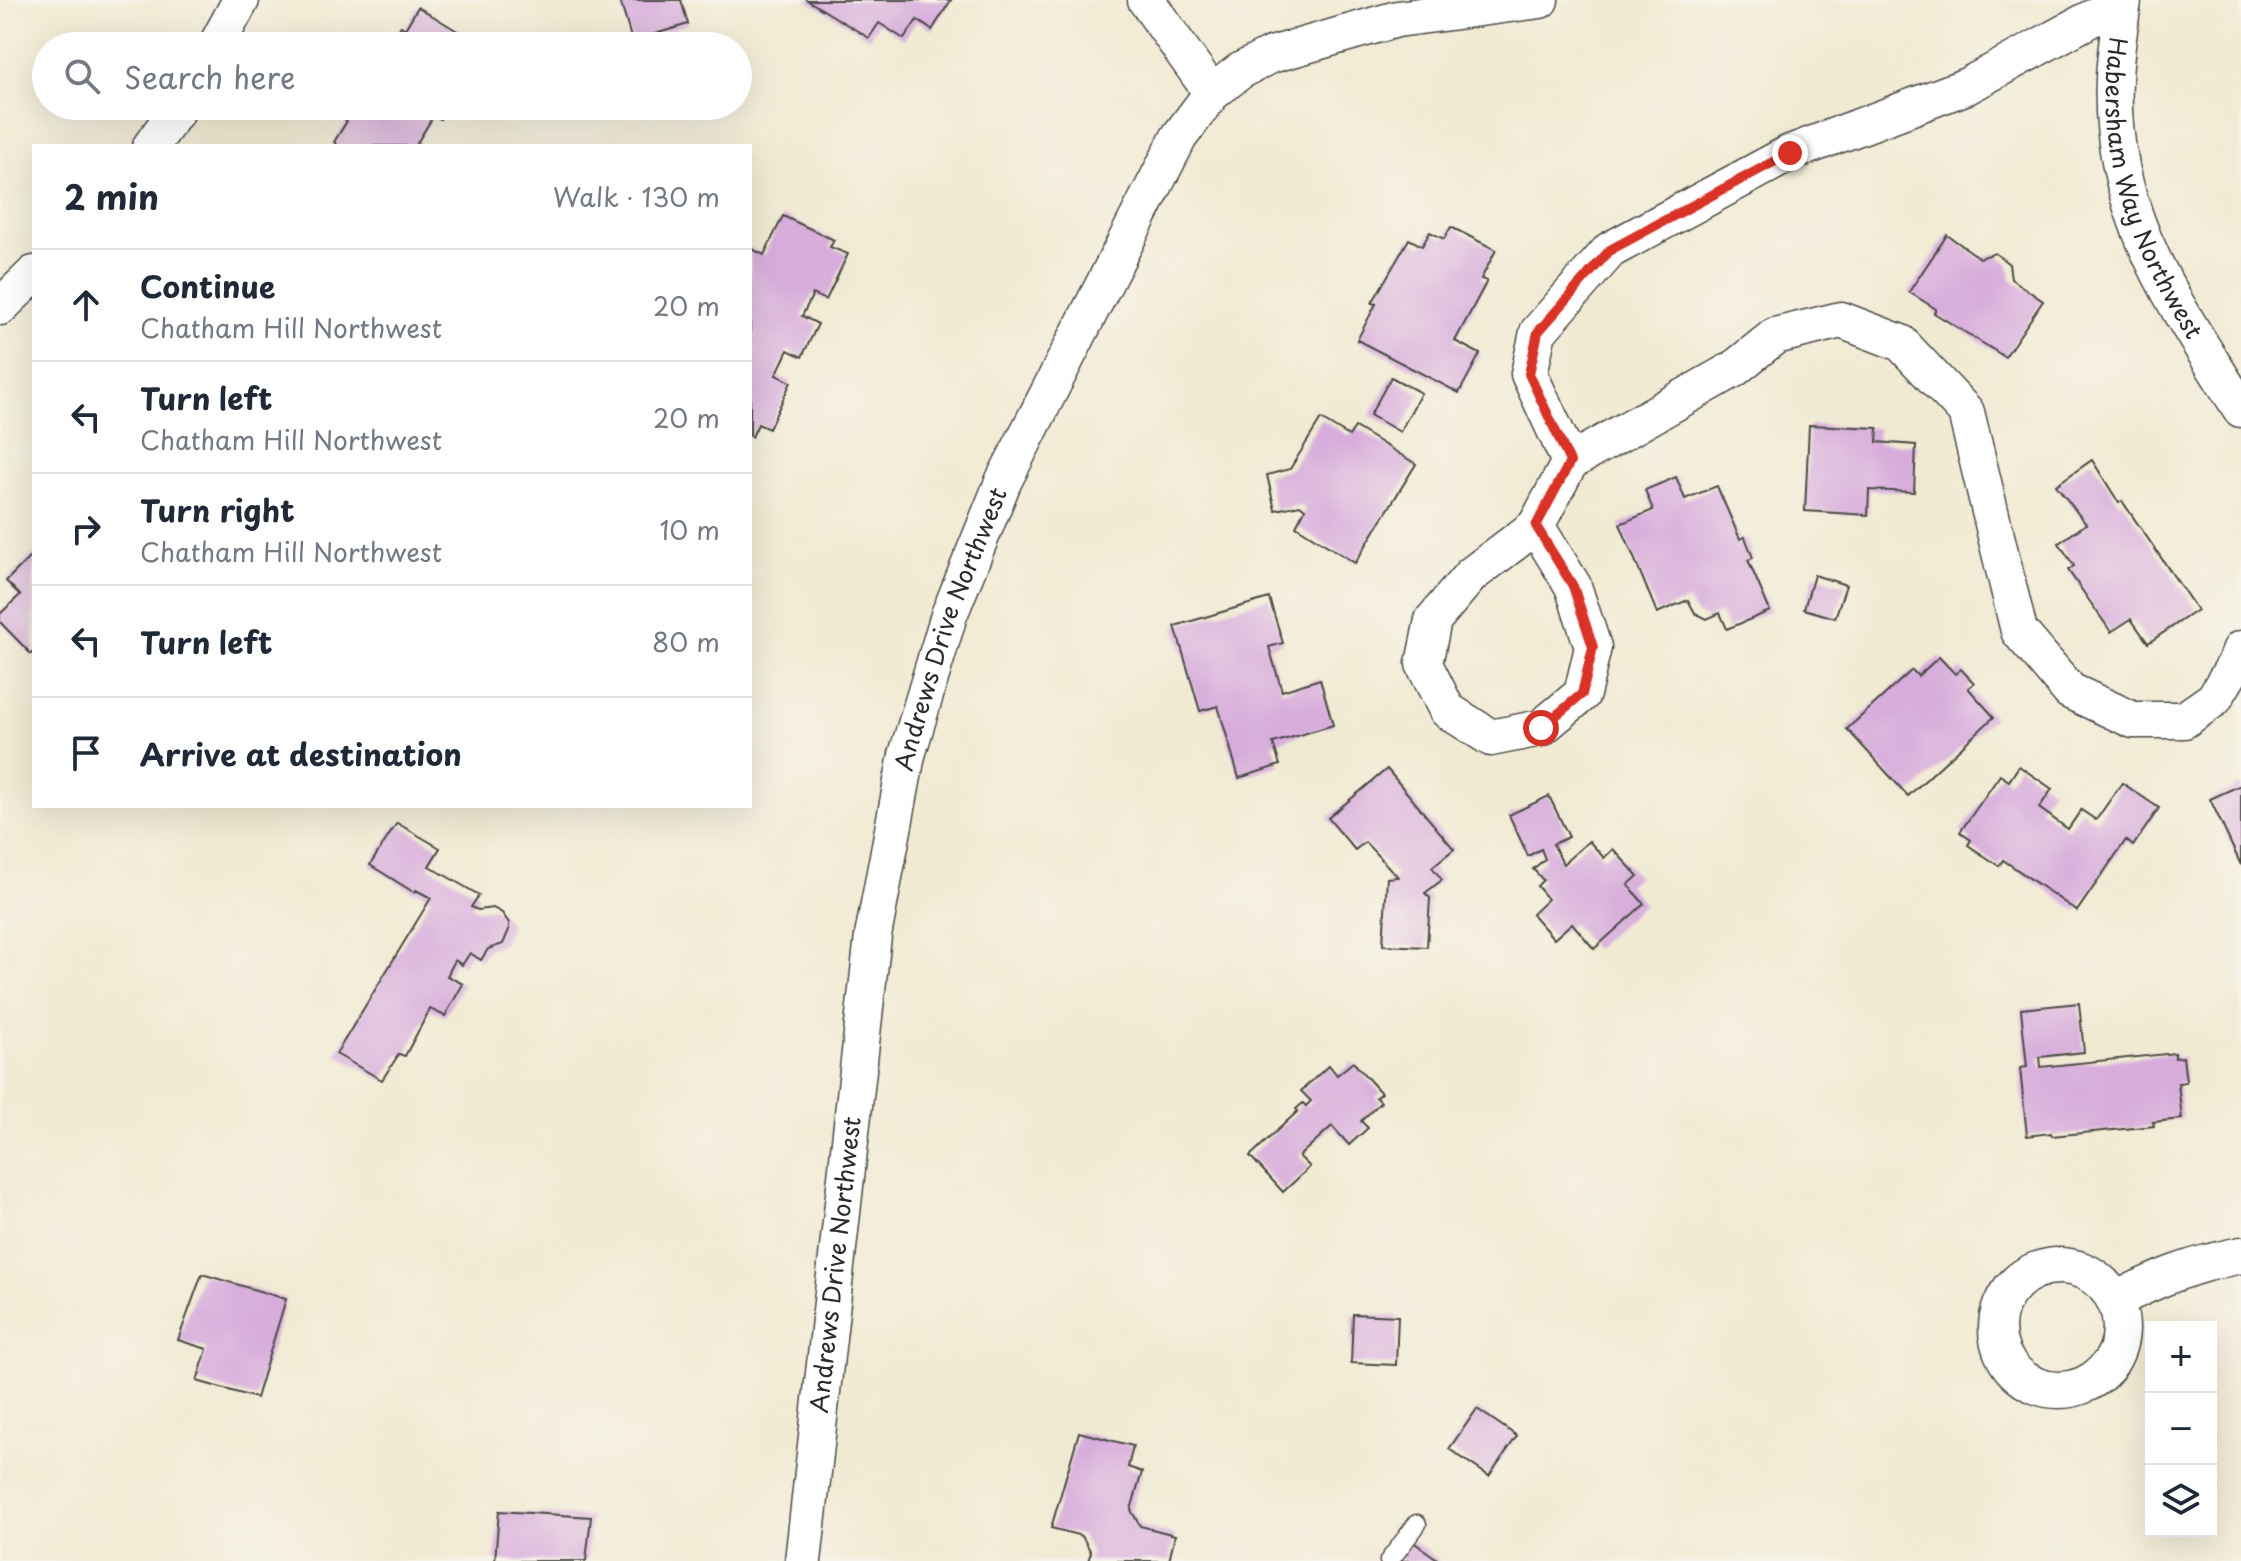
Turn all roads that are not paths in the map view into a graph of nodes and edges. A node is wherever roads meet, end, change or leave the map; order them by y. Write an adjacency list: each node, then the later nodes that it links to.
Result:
1 (241, 0): 5 (street)
2 (1146, 0): 6 (street)
3 (1540, 0): 6 (street, Andrews Drive Northwest)
4 (2123, 1): 11 (street, Habersham Way Northwest); 12 (street)
5 (224, 32)
6 (1212, 93): 18 (street, Andrews Drive Northwest)
7 (170, 120): 8 (street)
8 (152, 144)
9 (32, 276): 10 (street)
10 (0, 307)
11 (2241, 409)
12 (1570, 462): 13 (street); 14 (street)
13 (1536, 526): 13 (street)
14 (2241, 649)
15 (2241, 1255): 16 (street)
16 (2116, 1300)
17 (1417, 1524): 19 (lane)
18 (803, 1561)
19 (1389, 1561)

